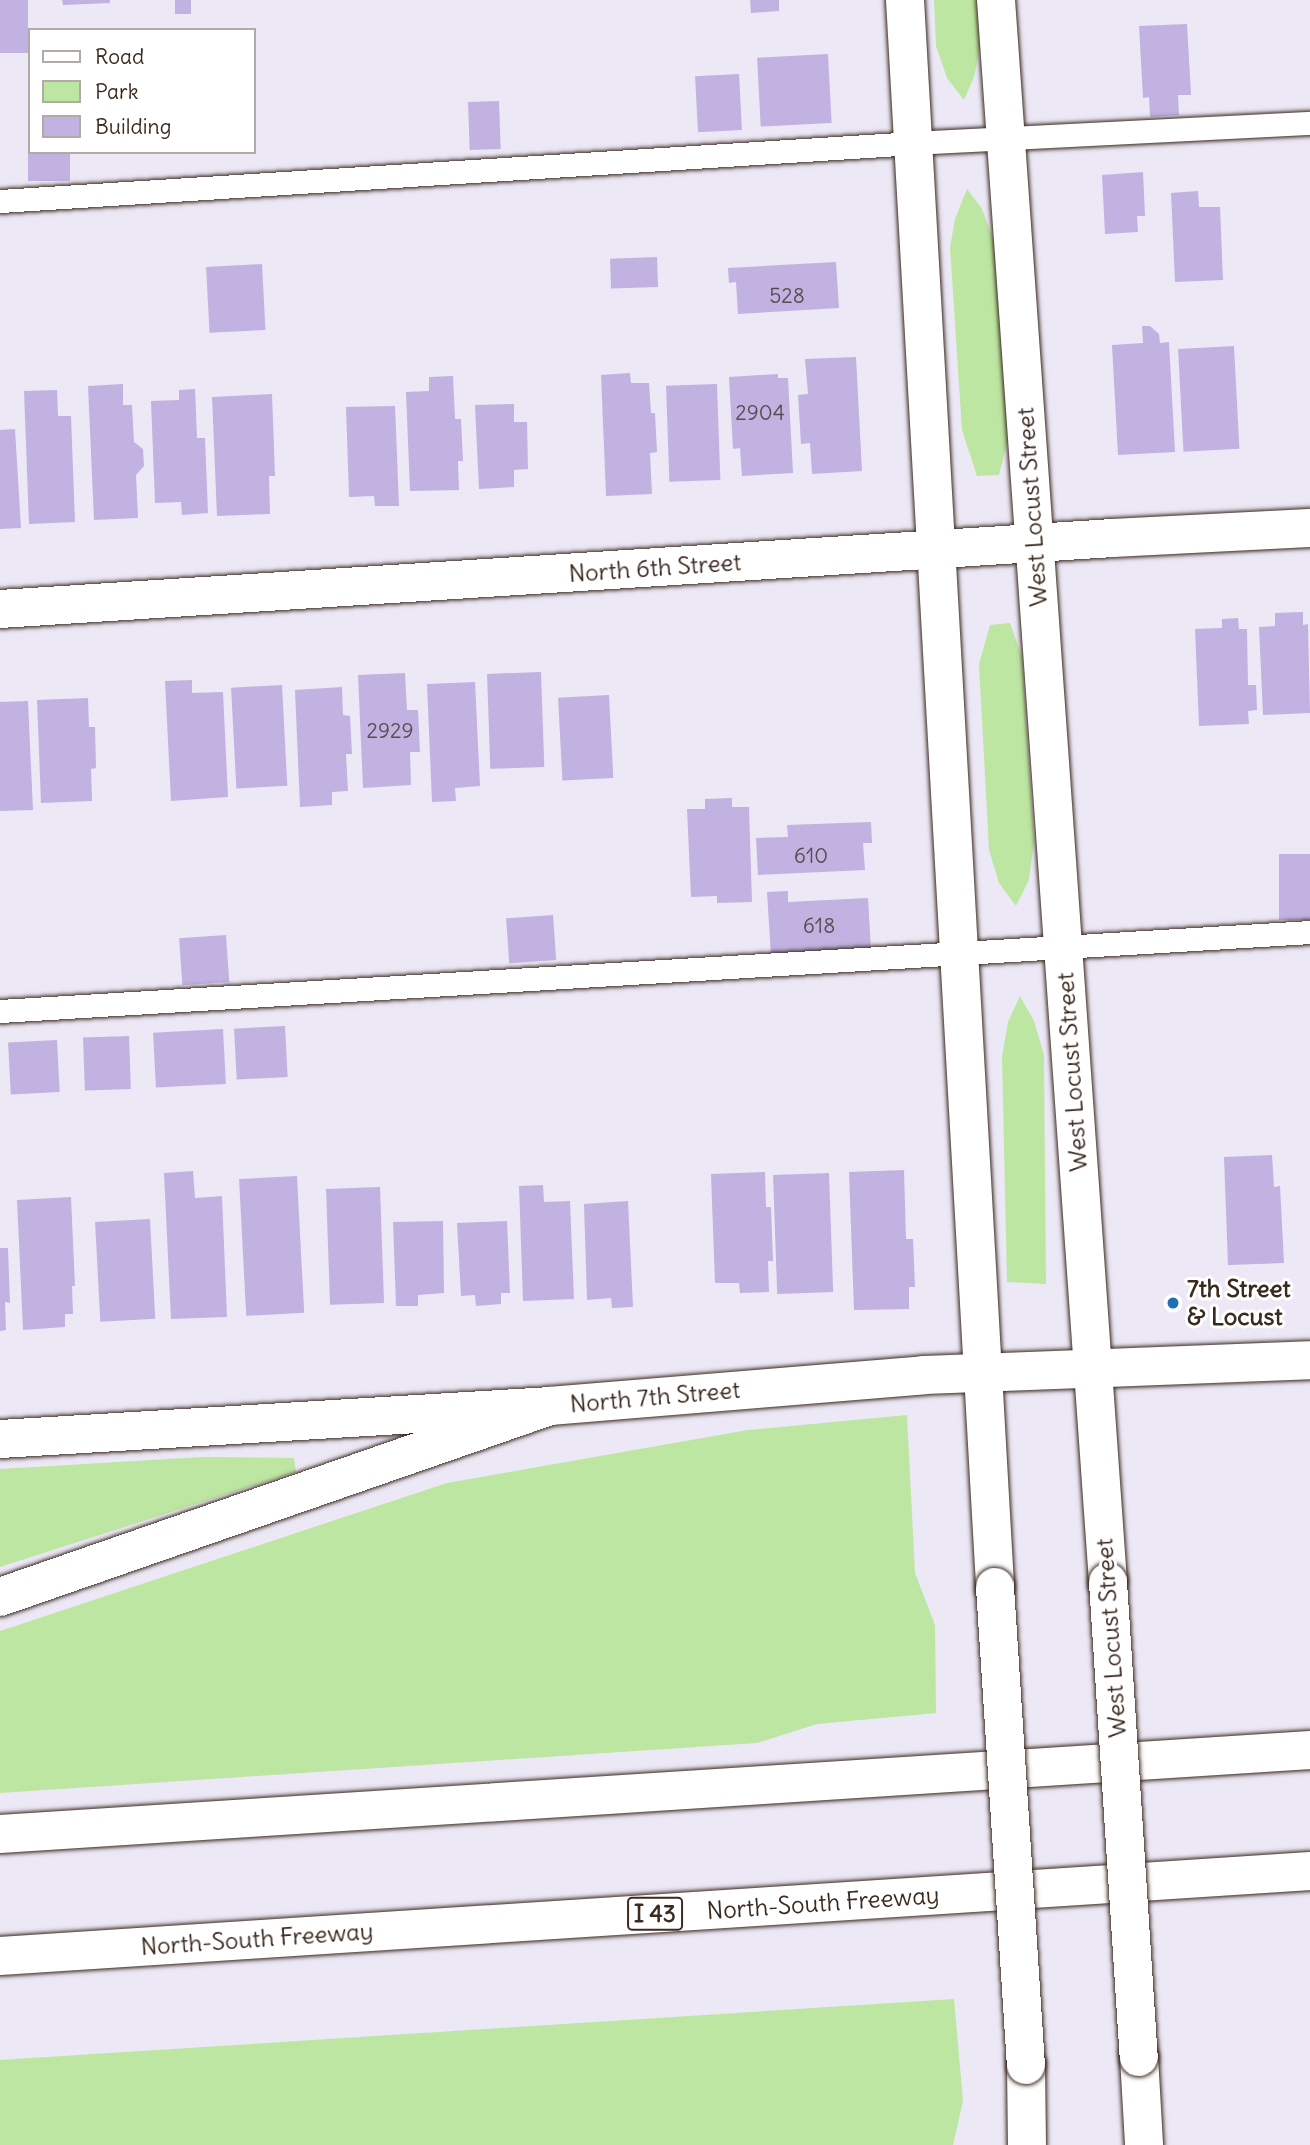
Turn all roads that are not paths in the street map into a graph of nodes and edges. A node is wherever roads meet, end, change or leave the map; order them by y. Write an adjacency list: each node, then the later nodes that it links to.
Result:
1 (905, 0): 5 (main road)
2 (996, 0): 4 (main road, West Locust Street)
3 (1310, 123): 4 (lane)
4 (1006, 140): 5 (lane); 8 (main road, West Locust Street)
5 (913, 144): 6 (lane); 9 (main road)
6 (0, 201)
7 (1310, 528): 8 (main road, North 6th Street)
8 (1034, 543): 9 (main road, North 6th Street); 12 (main road, West Locust Street)
9 (936, 551): 10 (main road, North 6th Street); 13 (main road)
10 (0, 609)
11 (1310, 932): 12 (lane)
12 (1063, 947): 13 (lane); 16 (main road, West Locust Street)
13 (959, 953): 14 (lane); 17 (main road)
14 (0, 1012)
15 (1310, 1360): 16 (main road, North 7th Street)
16 (1093, 1369): 17 (main road, North 7th Street); 26 (main road, West Locust Street, bridge)
17 (983, 1373): 18 (main road, North 7th Street); 25 (main road, bridge)
18 (550, 1406): 19 (main road, North 7th Street); 20 (main road)
19 (0, 1439)
20 (0, 1597)
21 (1310, 1750): 22 (main road)
22 (0, 1834)
23 (1310, 1871): 24 (main road, North-South Freeway / I 43)
24 (0, 1956)
25 (1027, 2145)
26 (1144, 2145)

